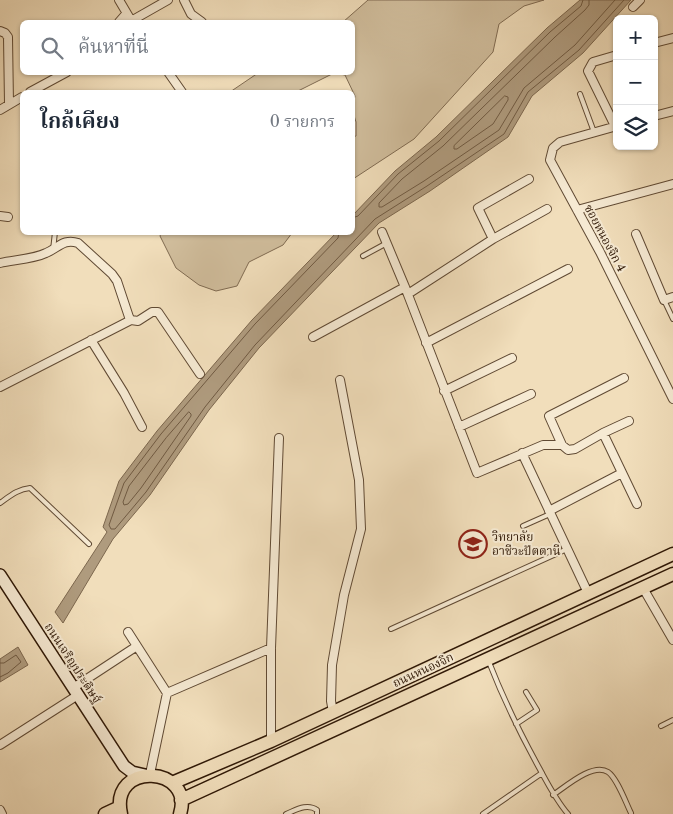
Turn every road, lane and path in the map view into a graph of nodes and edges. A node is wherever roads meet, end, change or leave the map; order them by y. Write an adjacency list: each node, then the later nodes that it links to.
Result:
1 (119, 0): 6 (street)
2 (168, 0): 6 (street)
3 (184, 0): 7 (street)
4 (640, 0): 5 (street)
5 (633, 7)
6 (129, 19)
7 (199, 20)
8 (0, 31): 18 (street)
9 (673, 38): 10 (street)
10 (658, 42)
11 (613, 56): 22 (street)
12 (61, 75): 14 (street)
13 (170, 75): 15 (street)
14 (34, 90)
15 (181, 90)
16 (580, 94): 24 (lane)
17 (20, 98): 18 (street)
18 (9, 104): 19 (street)
19 (0, 110)
20 (673, 111): 21 (street)
21 (658, 115)
22 (613, 120)
23 (613, 127): 24 (street, ซอยหนองจิก 4)
24 (594, 132): 28 (street, ซอยหนองจิก 4)
25 (530, 179): 32 (street)
26 (673, 184): 28 (street)
27 (547, 209): 32 (street)
28 (577, 210): 53 (street, ซอยหนองจิก 4)
29 (382, 232): 33 (street)
30 (636, 234): 40 (street)
31 (55, 235): 34 (lane)
32 (493, 239): 38 (street)
33 (387, 243): 35 (lane); 38 (street)
34 (53, 250): 36 (street); 42 (street)
35 (363, 256)
36 (0, 263)
37 (568, 269): 45 (street)
38 (407, 291): 43 (street); 45 (street)
39 (673, 297): 40 (street)
40 (664, 300): 41 (lane)
41 (673, 319)
42 (131, 320): 44 (street); 47 (street)
43 (313, 337)
44 (92, 340): 50 (street); 55 (street)
45 (426, 343): 51 (street)
46 (512, 358): 51 (street)
47 (200, 374)
48 (624, 378): 59 (street)
49 (340, 380): 84 (street)
50 (0, 387)
51 (444, 391): 56 (street)
52 (531, 394): 56 (street)
53 (673, 399)
54 (629, 421): 57 (street)
55 (142, 426)
56 (459, 427): 60 (street)
57 (603, 433): 59 (street); 61 (street)
58 (279, 438): 79 (street)
59 (562, 444): 60 (street)
60 (522, 453): 64 (street)
61 (622, 473): 63 (street); 64 (street)
62 (0, 503): 66 (lane)
63 (637, 504)
64 (550, 512): 65 (lane); 67 (street)
65 (523, 526)
66 (89, 544)
67 (567, 549): 72 (street); 74 (lane)
68 (673, 554): 72 (main road, ถนนหนองจิก)
69 (673, 574): 71 (main road, ถนนหนองจิก)
70 (0, 575): 81 (main road, ถนนเจริญประดิษฐ์)
71 (643, 588): 76 (main road, ถนนหนองจิก); 77 (street)
72 (588, 593): 73 (main road, ถนนหนองจิก)
73 (528, 621): 76 (main road); 84 (main road, ถนนหนองจิก)
74 (391, 629)
75 (128, 632): 78 (street)
76 (534, 639): 80 (main road, ถนนหนองจิก)
77 (673, 640)
78 (137, 646): 81 (street); 83 (street)
79 (271, 648): 83 (street); 88 (street)
80 (488, 660): 86 (lane); 96 (main road, ถนนหนองจิก)
81 (75, 691): 89 (street); 90 (main road, ถนนเจริญประดิษฐ์)
82 (526, 692): 86 (lane)
83 (166, 693): 92 (street)
84 (333, 712): 88 (main road, ถนนหนองจิก)
85 (673, 720): 87 (lane)
86 (516, 724): 91 (lane)
87 (661, 726)
88 (271, 741): 93 (main road, ถนนหนองจิก)
89 (0, 745)
90 (124, 766): 92 (main road); 94 (main road)
91 (542, 773): 95 (lane); 105 (lane)
92 (147, 775): 93 (main road); 94 (main road)
93 (172, 783): 96 (main road)
94 (122, 792): 98 (main road)
95 (553, 795): 99 (lane); 106 (lane)
96 (181, 800): 102 (main road)
97 (0, 810): 100 (street)
98 (120, 811): 101 (main road)
99 (631, 813)
100 (2, 814)
101 (105, 814)
102 (180, 814)
103 (286, 814): 104 (lane)
104 (317, 814)
105 (483, 814)
106 (567, 814)

